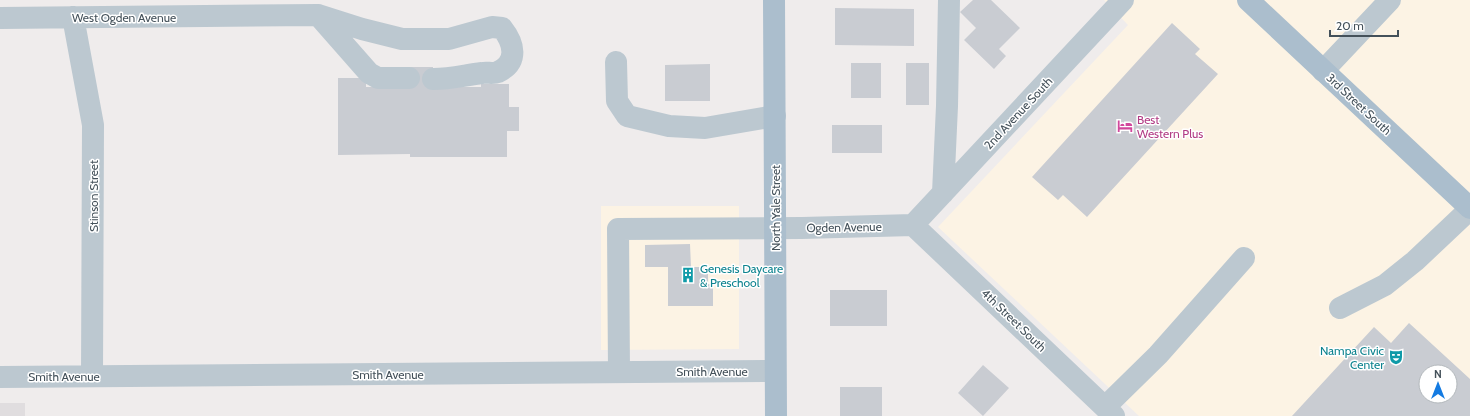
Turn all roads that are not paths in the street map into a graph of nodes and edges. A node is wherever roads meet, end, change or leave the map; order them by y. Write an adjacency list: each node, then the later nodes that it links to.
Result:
1 (774, 0): 14 (main road, North Yale Street)
2 (949, 0): 15 (street)
3 (1123, 0): 15 (street, 2nd Avenue South)
4 (1248, 0): 11 (main road, 3rd Street South)
5 (1390, 0): 11 (street)
6 (249, 8): 7 (street, West Ogden Avenue); 8 (street, West Ogden Avenue)
7 (318, 15): 12 (street); 13 (street, West Ogden Avenue)
8 (73, 17): 9 (street, West Ogden Avenue); 23 (street, Stinson Street)
9 (0, 18)
10 (616, 62): 14 (street)
11 (1323, 71): 16 (main road, 3rd Street South)
12 (409, 78)
13 (433, 79)
14 (774, 116): 18 (main road, North Yale Street)
15 (943, 193): 17 (street, 2nd Avenue South)
16 (1470, 209): 20 (street)
17 (913, 225): 18 (street, Ogden Avenue); 25 (street, 4th Street South)
18 (775, 228): 21 (main road, North Yale Street); 22 (street, Ogden Avenue)
19 (1244, 258): 25 (street)
20 (1340, 308)
21 (775, 371): 22 (street, Smith Avenue); 26 (main road, North Yale Street)
22 (618, 372): 23 (street, Smith Avenue)
23 (92, 376): 24 (street, Smith Avenue)
24 (0, 377)
25 (1109, 412)
26 (776, 416)

